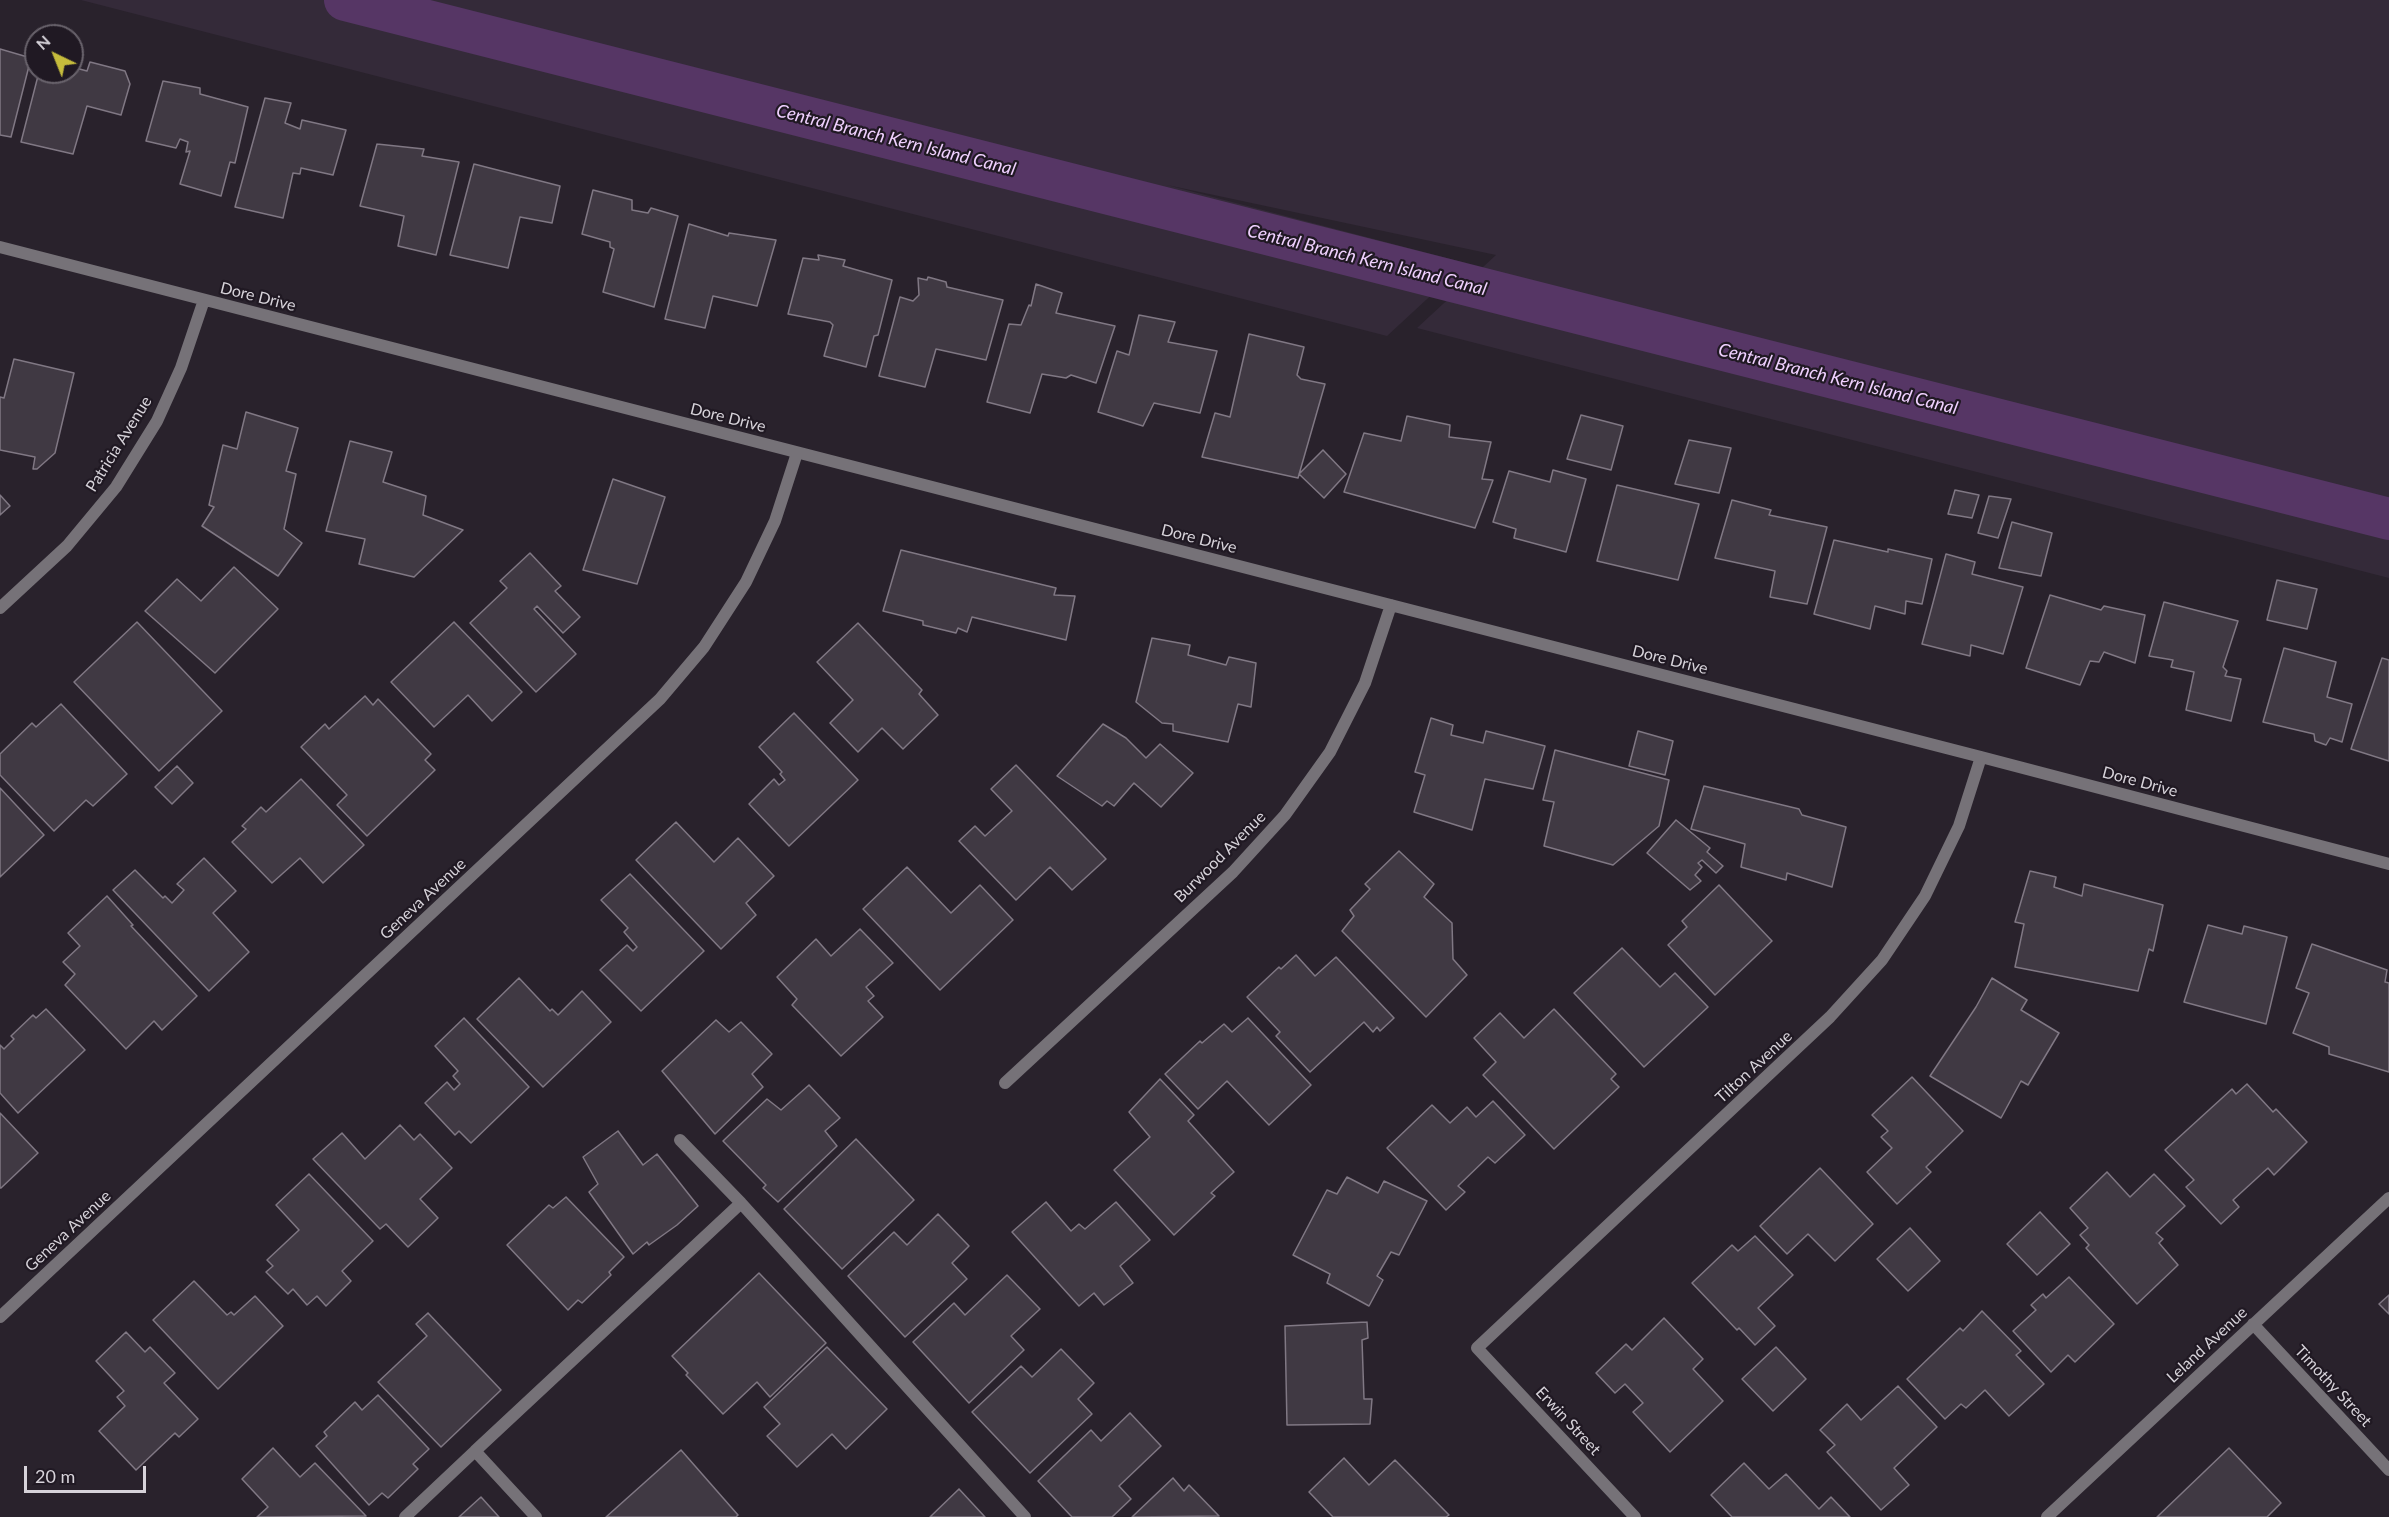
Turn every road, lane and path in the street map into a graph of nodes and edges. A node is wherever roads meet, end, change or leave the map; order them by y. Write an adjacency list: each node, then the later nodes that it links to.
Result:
1 (0, 247): 2 (street, Dore Drive)
2 (204, 300): 3 (street, Dore Drive); 5 (street, Patricia Avenue)
3 (797, 453): 4 (street, Dore Drive); 12 (street, Geneva Avenue)
4 (1391, 606): 6 (street, Dore Drive); 8 (street, Burwood Avenue)
5 (0, 608)
6 (1981, 757): 7 (street, Dore Drive); 14 (street, Tilton Avenue)
7 (2389, 864)
8 (1005, 1083)
9 (681, 1140): 11 (street)
10 (2389, 1198): 13 (street, Leland Avenue)
11 (741, 1203): 15 (street); 19 (street)
12 (0, 1317)
13 (2253, 1324): 16 (street, Timothy Street); 21 (street, Leland Avenue)
14 (1477, 1348): 20 (street, Erwin Street)
15 (475, 1451): 17 (street); 18 (street)
16 (2389, 1470)
17 (405, 1517)
18 (536, 1517)
19 (1025, 1517)
20 (1635, 1517)
21 (2048, 1517)

